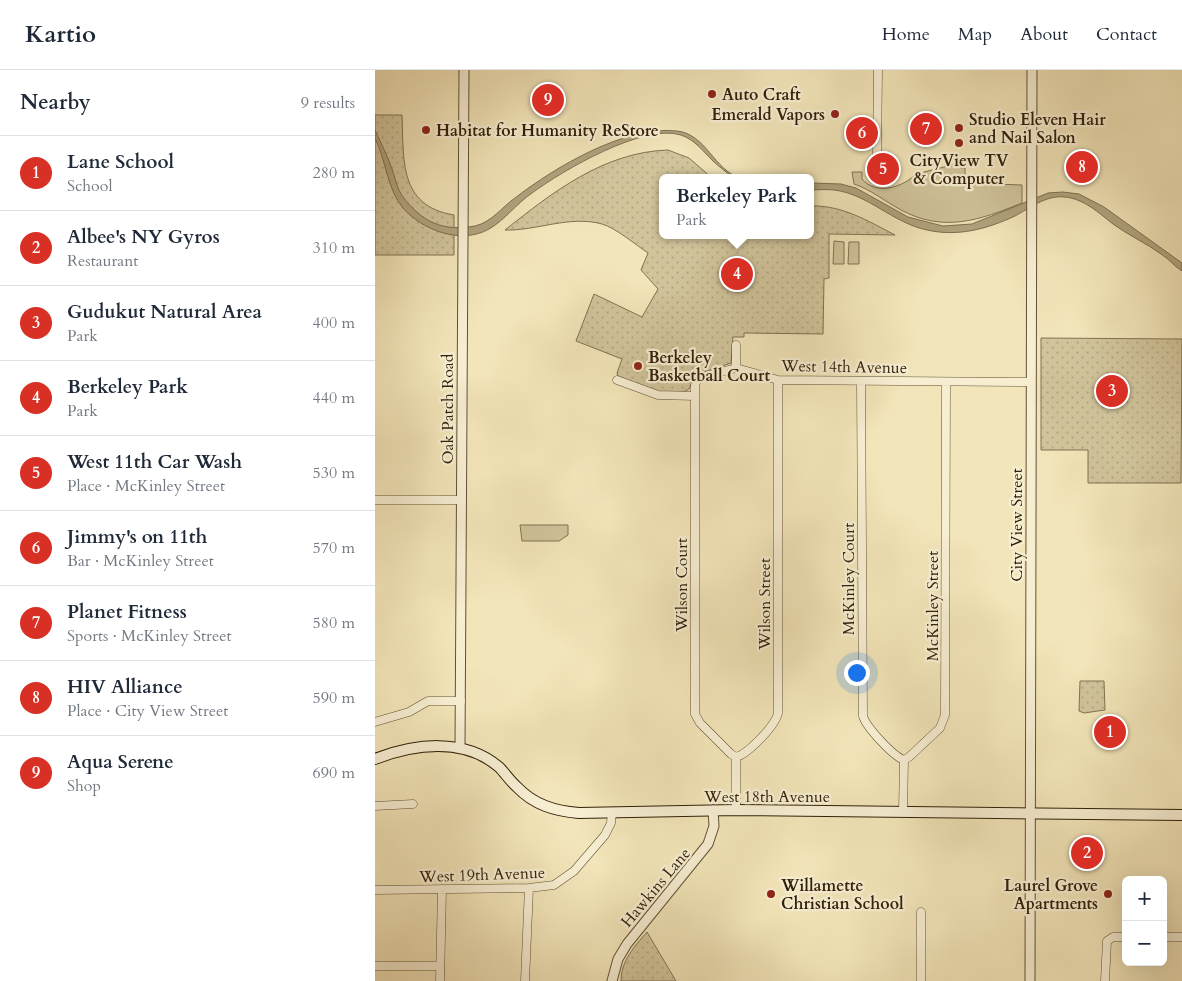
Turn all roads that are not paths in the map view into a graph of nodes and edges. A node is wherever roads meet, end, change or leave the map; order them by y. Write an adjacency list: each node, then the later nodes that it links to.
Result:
1 (464, 70): 14 (street, Oak Patch Road)
2 (878, 70): 4 (street)
3 (1032, 70): 11 (street, City View Street)
4 (877, 155)
5 (736, 344): 6 (street)
6 (736, 368): 8 (street, West 14th Avenue); 12 (street)
7 (617, 380): 12 (street)
8 (778, 380): 9 (street, West 14th Avenue); 18 (street, Wilson Street)
9 (861, 382): 10 (street, West 14th Avenue); 20 (street, McKinley Court)
10 (946, 382): 11 (street, West 14th Avenue); 20 (street, McKinley Street)
11 (1031, 382): 27 (street, City View Street)
12 (695, 396): 18 (street, Wilson Court)
13 (375, 500): 14 (street)
14 (462, 500): 15 (street, Oak Patch Road)
15 (461, 701): 16 (street); 17 (street, Oak Patch Road)
16 (375, 722)
17 (460, 748): 19 (main road, West 18th Avenue); 25 (main road, West 18th Avenue)
18 (736, 757): 24 (street)
19 (375, 759)
20 (903, 760): 26 (street)
21 (413, 804): 22 (street)
22 (375, 806)
23 (713, 810): 24 (main road, West 18th Avenue); 25 (main road, West 18th Avenue); 40 (street, Hawkins Lane)
24 (736, 810): 26 (main road, West 18th Avenue)
25 (612, 812): 29 (street, West 19th Avenue)
26 (903, 812): 27 (main road, West 18th Avenue)
27 (1031, 813): 28 (main road, West 18th Avenue); 42 (street, City View Street)
28 (1182, 815)
29 (529, 888): 30 (street, West 19th Avenue); 39 (street)
30 (441, 889): 31 (street, West 19th Avenue); 37 (street)
31 (375, 890)
32 (921, 912): 41 (street)
33 (1122, 937): 43 (street)
34 (1167, 937): 35 (street)
35 (1182, 937)
36 (375, 966): 37 (street)
37 (440, 966): 38 (street)
38 (439, 981)
39 (525, 981)
40 (612, 981)
41 (921, 981)
42 (1030, 981)
43 (1105, 981)

